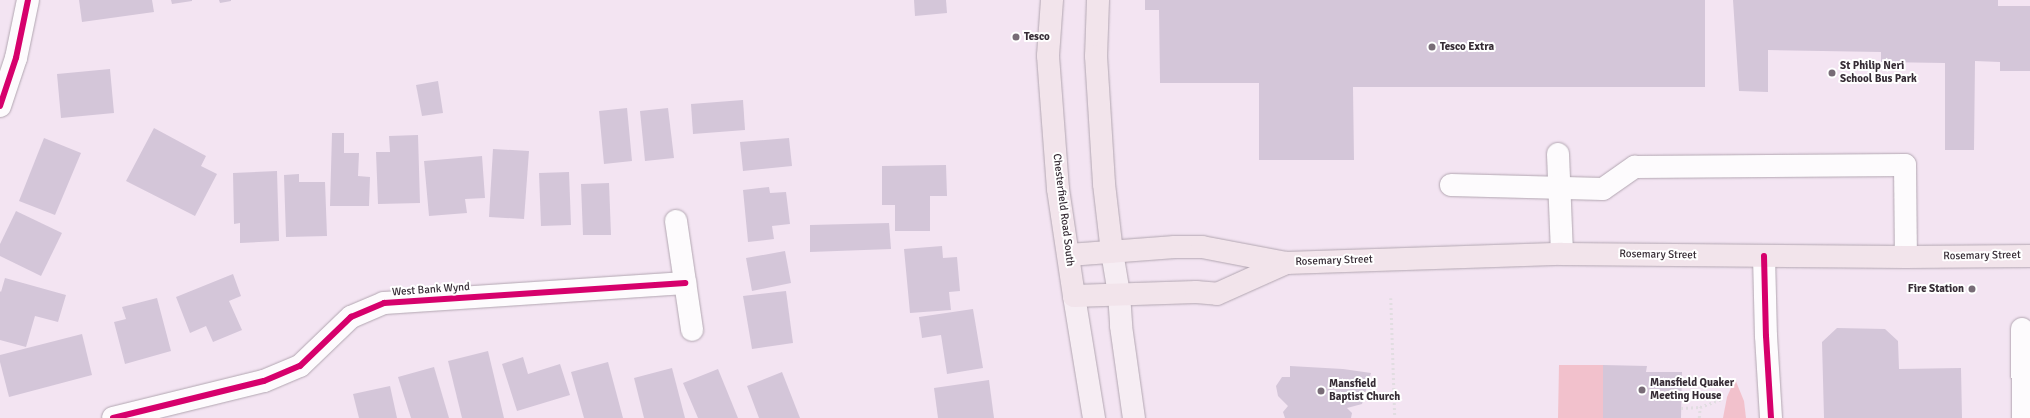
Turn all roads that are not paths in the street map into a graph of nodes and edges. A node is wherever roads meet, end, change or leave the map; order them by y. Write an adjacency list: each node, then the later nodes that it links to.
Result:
1 (28, 0): 4 (street)
2 (1052, 0): 11 (highway, Chesterfield Road South)
3 (1098, 0): 9 (highway)
4 (0, 106)
5 (1558, 154): 7 (street)
6 (1451, 185): 7 (street)
7 (1559, 188): 10 (street); 14 (street)
8 (676, 221): 16 (street)
9 (1112, 252): 11 (highway, Rosemary Street); 15 (highway, Rosemary Street); 17 (main road)
10 (1562, 254): 12 (highway, Rosemary Street); 15 (highway, Rosemary Street)
11 (1069, 255): 18 (highway, Chesterfield Road South)
12 (1764, 256): 14 (highway, Rosemary Street); 25 (street)
13 (2030, 256): 14 (highway, Rosemary Street)
14 (1906, 257)
15 (1286, 263): 17 (highway, Rosemary Street)
16 (685, 283): 20 (street); 22 (street, West Bank Wynd)
17 (1119, 294): 18 (highway, Rosemary Street); 24 (main road)
18 (1074, 296): 23 (main road, Chesterfield Road South)
19 (2022, 329): 21 (street)
20 (692, 330)
21 (2026, 385): 26 (street)
22 (113, 418)
23 (1094, 418)
24 (1134, 418)
25 (1771, 418)
26 (2023, 418)

